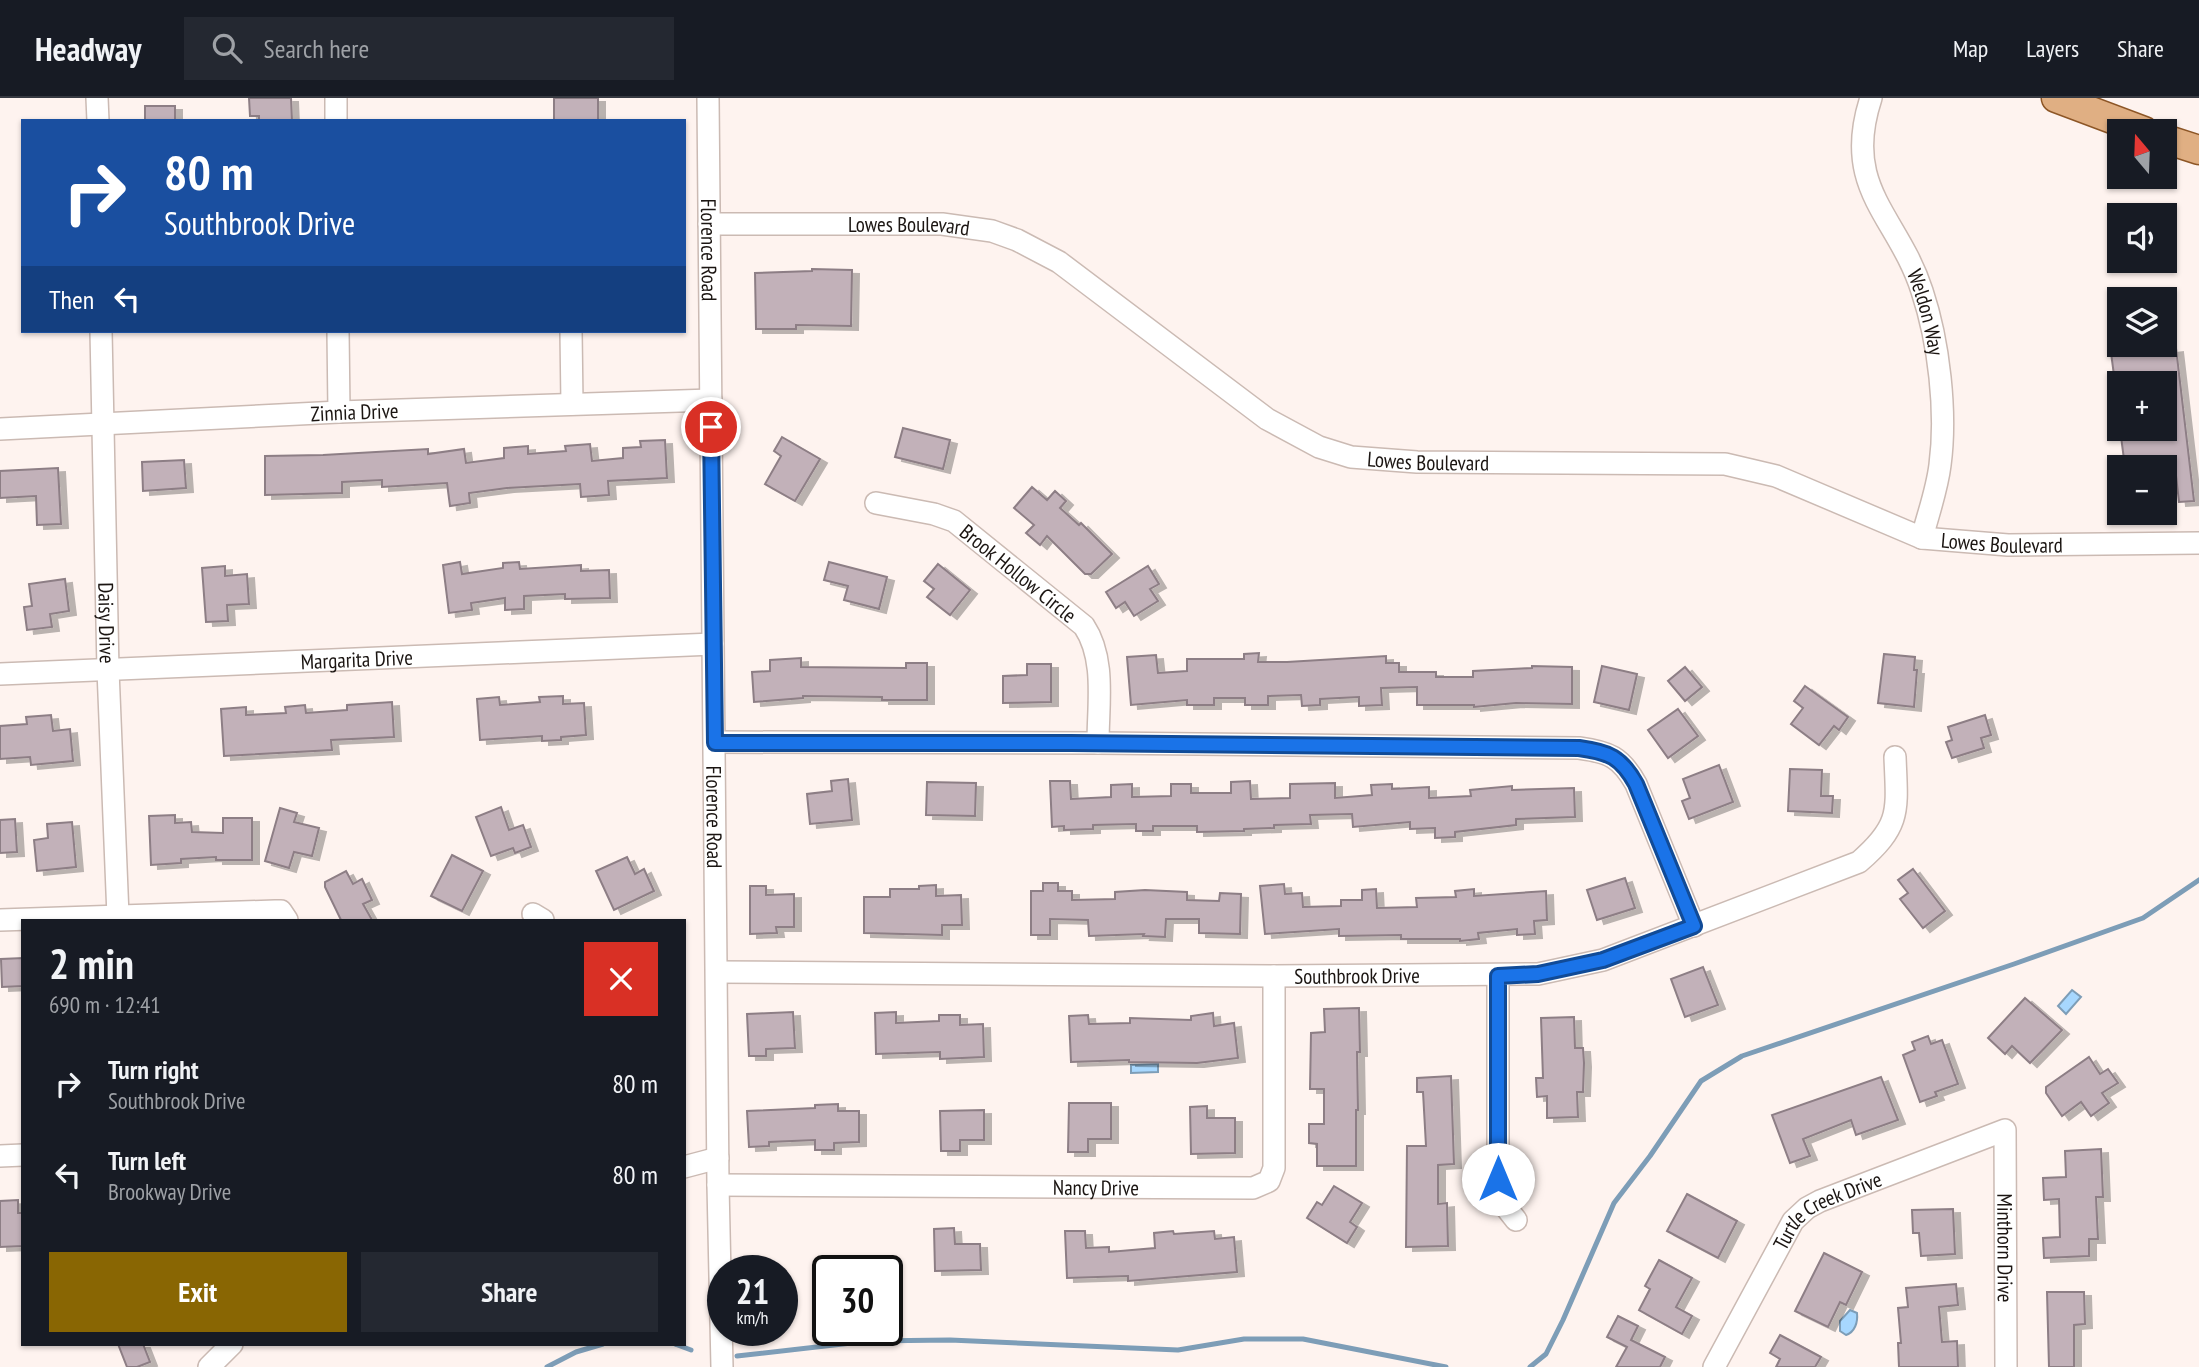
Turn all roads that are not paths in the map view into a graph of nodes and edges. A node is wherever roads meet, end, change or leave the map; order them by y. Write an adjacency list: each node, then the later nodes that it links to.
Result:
1 (97, 98): 6 (street)
2 (336, 98): 7 (street)
3 (708, 98): 11 (street, Florence Road)
4 (1871, 98): 21 (street, Weldon Way)
5 (2056, 98): 8 (main road)
6 (98, 119)
7 (336, 119)
8 (2112, 119)
9 (2177, 143): 10 (main road)
10 (2199, 150)
11 (709, 224): 15 (street, Florence Road); 21 (street, Lowes Boulevard)
12 (101, 333): 18 (street, Daisy Drive)
13 (338, 333): 17 (street)
14 (570, 333): 16 (street)
15 (711, 400): 16 (street, Zinnia Drive); 23 (street, Florence Road)
16 (572, 404): 17 (street, Zinnia Drive)
17 (339, 412): 18 (street, Zinnia Drive)
18 (103, 424): 19 (street, Zinnia Drive); 24 (street, Daisy Drive)
19 (0, 429)
20 (876, 503): 27 (street, Brook Hollow Circle)
21 (1922, 538): 22 (street, Lowes Boulevard)
22 (2199, 543)
23 (713, 644): 24 (street, Margarita Drive); 26 (street, Florence Road)
24 (108, 670): 25 (street, Margarita Drive); 29 (street, Daisy Drive)
25 (0, 674)
26 (715, 743): 27 (street); 35 (street, Florence Road)
27 (1098, 743): 34 (street)
28 (1895, 757): 34 (street, Southbrook Drive)
29 (118, 916): 31 (street); 32 (street)
30 (21, 919): 33 (street)
31 (30, 919)
32 (286, 919)
33 (0, 920)
34 (1694, 926): 37 (street, Southbrook Drive)
35 (717, 972): 36 (street, Southbrook Drive); 41 (street, Florence Road)
36 (1274, 976): 37 (street, Southbrook Drive); 43 (street, Nancy Drive)
37 (1498, 976): 44 (street)
38 (2005, 1130): 48 (street, Turtle Creek Drive); 49 (street, Minthorn Drive)
39 (21, 1154): 40 (street)
40 (0, 1156)
41 (718, 1158): 42 (street); 43 (street, Florence Road)
42 (686, 1166)
43 (718, 1185): 47 (street, Florence Road)
44 (1516, 1220)
45 (230, 1346): 46 (street)
46 (209, 1367)
47 (722, 1367)
48 (1714, 1367)
49 (2006, 1367)

